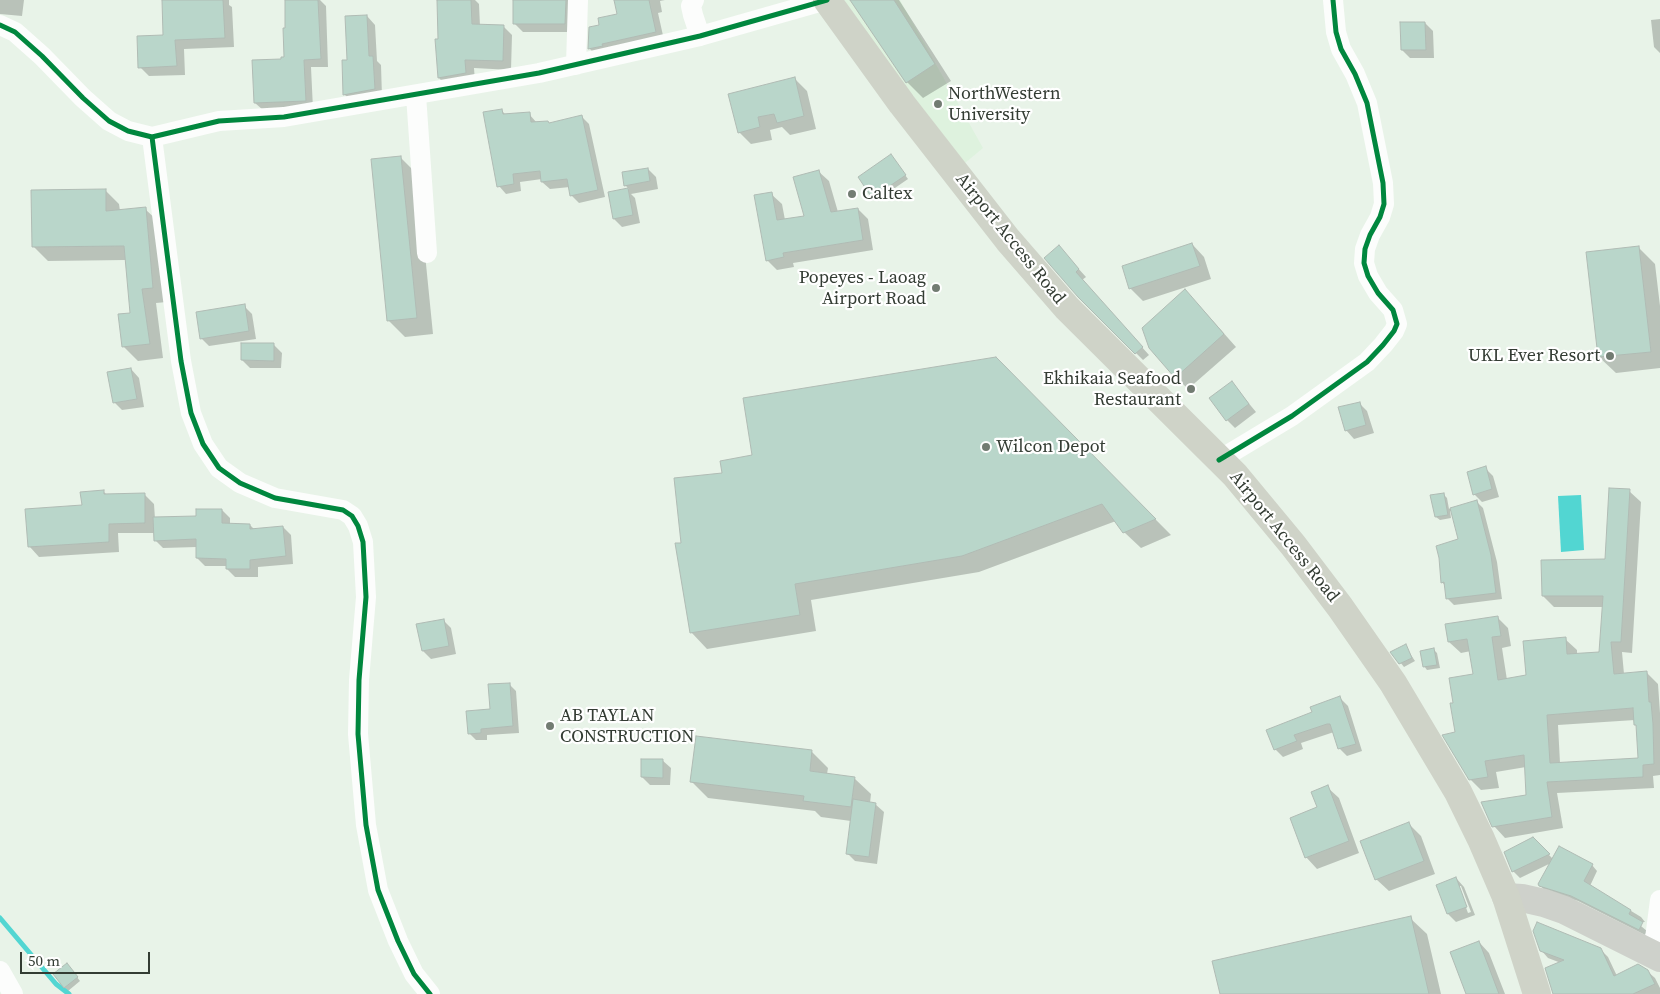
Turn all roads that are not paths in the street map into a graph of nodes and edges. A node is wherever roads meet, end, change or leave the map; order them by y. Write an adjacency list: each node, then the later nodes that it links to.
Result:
1 (578, 0): 7 (street)
2 (694, 0): 6 (street)
3 (827, 0): 6 (street); 11 (main road, Airport Access Road)
4 (1333, 0): 11 (street)
5 (0, 25): 9 (street)
6 (700, 36): 7 (street)
7 (576, 65): 8 (street)
8 (416, 95): 9 (street); 10 (street)
9 (152, 137): 17 (street)
10 (427, 252)
11 (1219, 460): 12 (main road, Airport Access Road)
12 (1506, 897): 14 (street); 18 (main road, Airport Access Road)
13 (1660, 900): 14 (street)
14 (1656, 956)
15 (0, 971): 16 (street)
16 (13, 994)
17 (430, 994)
18 (1537, 994)

